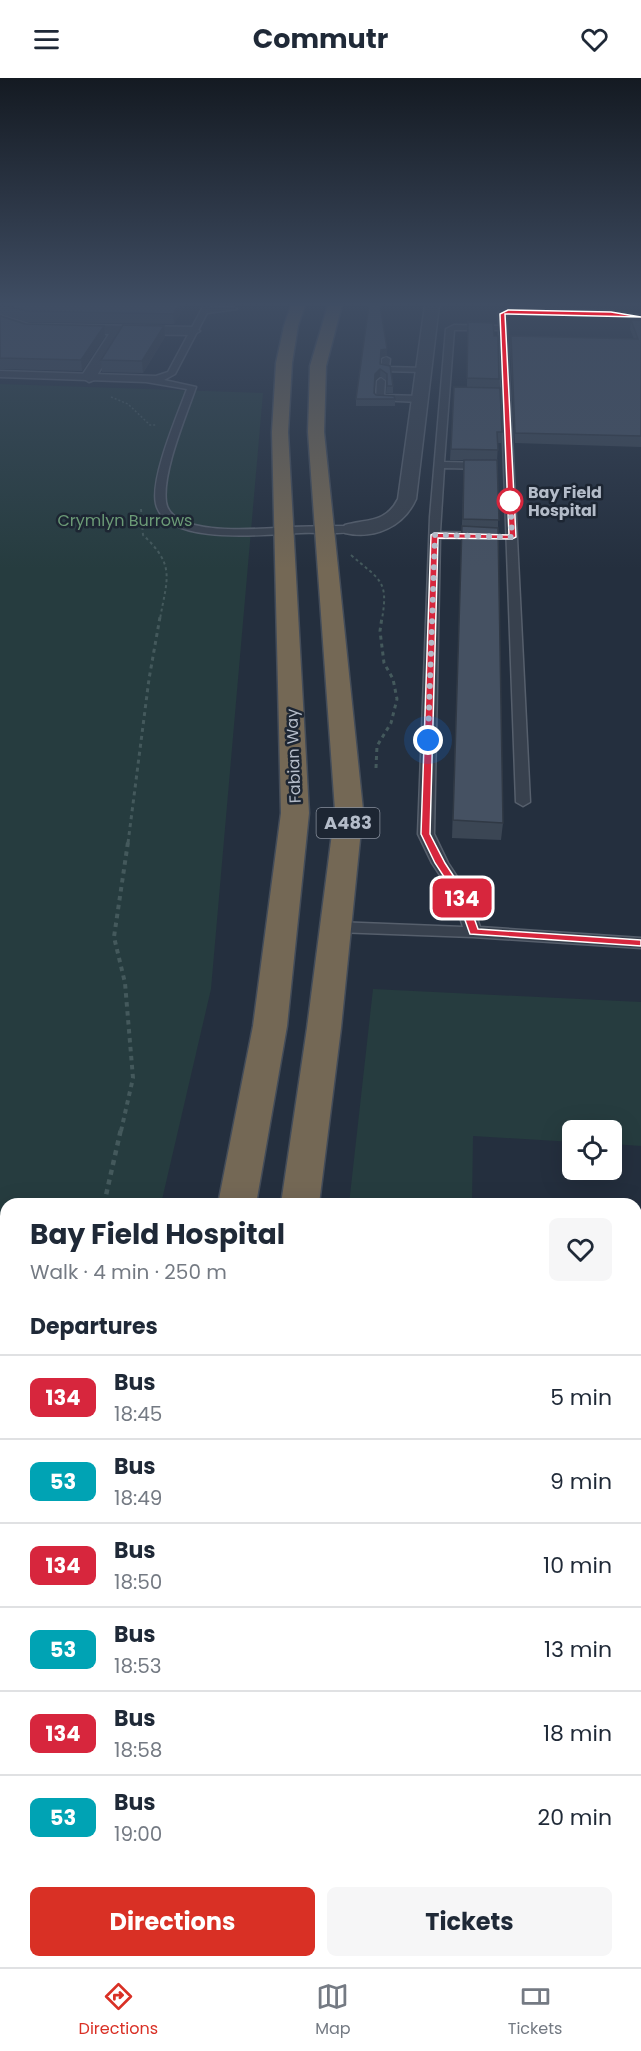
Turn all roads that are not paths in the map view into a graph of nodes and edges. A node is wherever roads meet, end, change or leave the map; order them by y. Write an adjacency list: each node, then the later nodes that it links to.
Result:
1 (190, 393): 12 (lane)
2 (281, 393): 12 (highway, Fabian Way / A483)
3 (317, 393): 11 (highway, A483)
4 (380, 393): 8 (lane)
5 (421, 393): 8 (street)
6 (450, 393): 9 (lane)
7 (501, 393): 10 (lane)
8 (420, 399): 11 (street)
9 (439, 465): 10 (lane); 13 (lane)
10 (509, 466): 14 (lane)
11 (338, 529): 12 (lane); 16 (highway, A483)
12 (284, 530): 19 (highway, Fabian Way / A483)
13 (435, 535): 14 (lane); 17 (lane)
14 (512, 537): 15 (lane)
15 (523, 802)
16 (336, 927): 17 (lane); 20 (highway, A483)
17 (473, 932): 18 (lane)
18 (641, 943)
19 (238, 1198)
20 (301, 1198)

